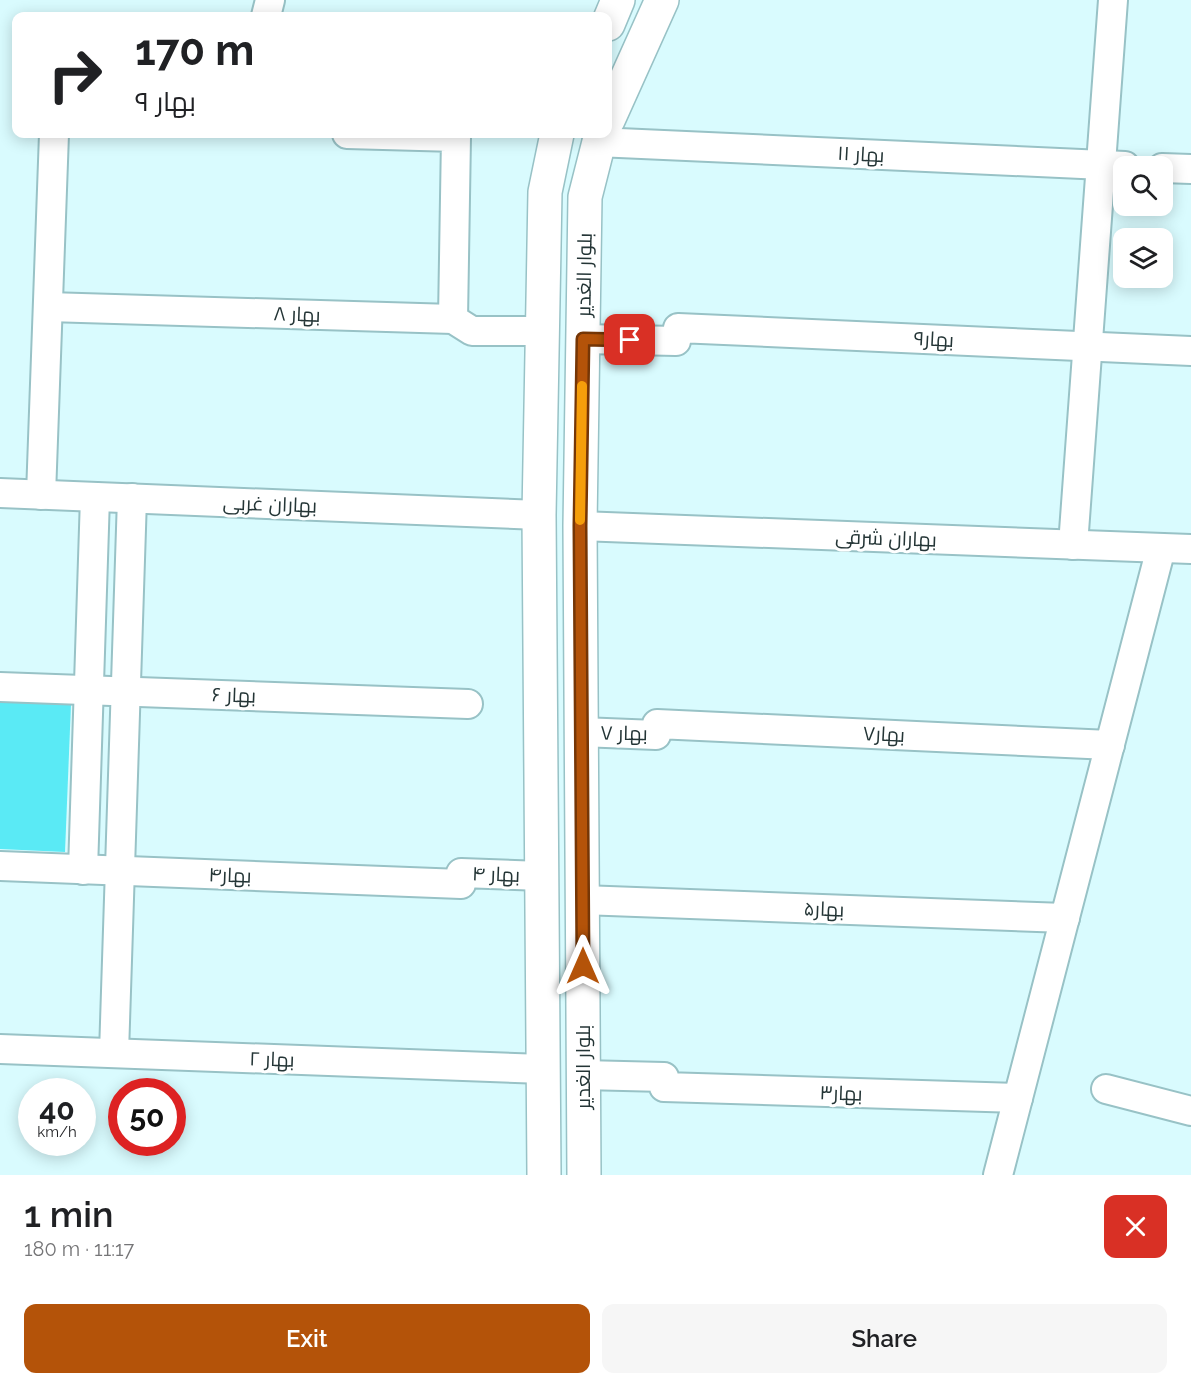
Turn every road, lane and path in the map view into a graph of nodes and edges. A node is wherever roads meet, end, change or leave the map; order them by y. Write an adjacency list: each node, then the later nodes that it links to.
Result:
1 (618, 0): 4 (main road)
2 (662, 0): 5 (main road, بلوار الغدیر)
3 (1113, 0): 11 (street)
4 (612, 14)
5 (612, 110)
6 (612, 133): 12 (street, بهار ۱۱)
7 (54, 138): 17 (street)
8 (460, 138): 18 (street)
9 (556, 138): 15 (main road, بلوار الغدیر)
10 (600, 138): 16 (main road, بلوار الغدیر)
11 (1113, 156)
12 (1113, 166): 21 (street)
13 (1173, 169): 14 (street)
14 (1191, 170)
15 (545, 192): 16 (main road); 19 (main road, بلوار الغدیر)
16 (585, 196): 20 (main road, بلوار الغدیر)
17 (48, 307): 18 (street, بهار ۸); 24 (street)
18 (453, 319): 19 (street, بهار ۸)
19 (543, 331): 27 (main road, بلوار الغدیر)
20 (583, 339): 21 (street, بهار۹); 28 (main road, بلوار الغدیر)
21 (1088, 346): 22 (street, بهار۹); 29 (street)
22 (1191, 351)
23 (0, 493): 24 (street, بهاران غربی)
24 (41, 495): 25 (street, بهاران غربی)
25 (95, 497): 26 (street, بهاران غربی); 33 (street)
26 (132, 498): 27 (street, بهاران غربی); 34 (street)
27 (540, 515): 28 (main road); 42 (main road, بلوار الغدیر)
28 (580, 526): 29 (street, بهاران شرقی); 37 (main road, بلوار الغدیر)
29 (1073, 545): 30 (street, بهاران شرقی)
30 (1161, 548): 31 (street, بهاران شرقی); 38 (street)
31 (1191, 549)
32 (0, 687): 33 (street, بهار ۶)
33 (89, 690): 34 (street, بهار ۶); 40 (street)
34 (125, 691): 35 (street, بهار ۶); 41 (street)
35 (468, 704)
36 (657, 724): 37 (street, بهار ۷); 38 (street, بهار۷)
37 (581, 732): 44 (main road, بلوار الغدیر)
38 (1110, 745): 45 (street)
39 (0, 866): 40 (street, بهار۴)
40 (83, 870): 41 (street, بهار۴)
41 (119, 871): 43 (street, بهار۴); 47 (street)
42 (542, 876): 43 (street, بهار ۴); 48 (main road, بلوار الغدیر)
43 (461, 884)
44 (582, 900): 45 (street, بهار۵); 49 (main road, بلوار الغدیر)
45 (1065, 918): 51 (street)
46 (0, 1048): 47 (street, بهار ۲)
47 (114, 1053): 48 (street, بهار ۲)
48 (543, 1069): 53 (main road, بلوار الغدیر)
49 (584, 1075): 51 (street, بهار۳); 54 (main road, بلوار الغدیر)
50 (1106, 1089): 52 (street)
51 (1018, 1098): 55 (street)
52 (1191, 1111)
53 (544, 1175)
54 (584, 1175)
55 (998, 1175)

